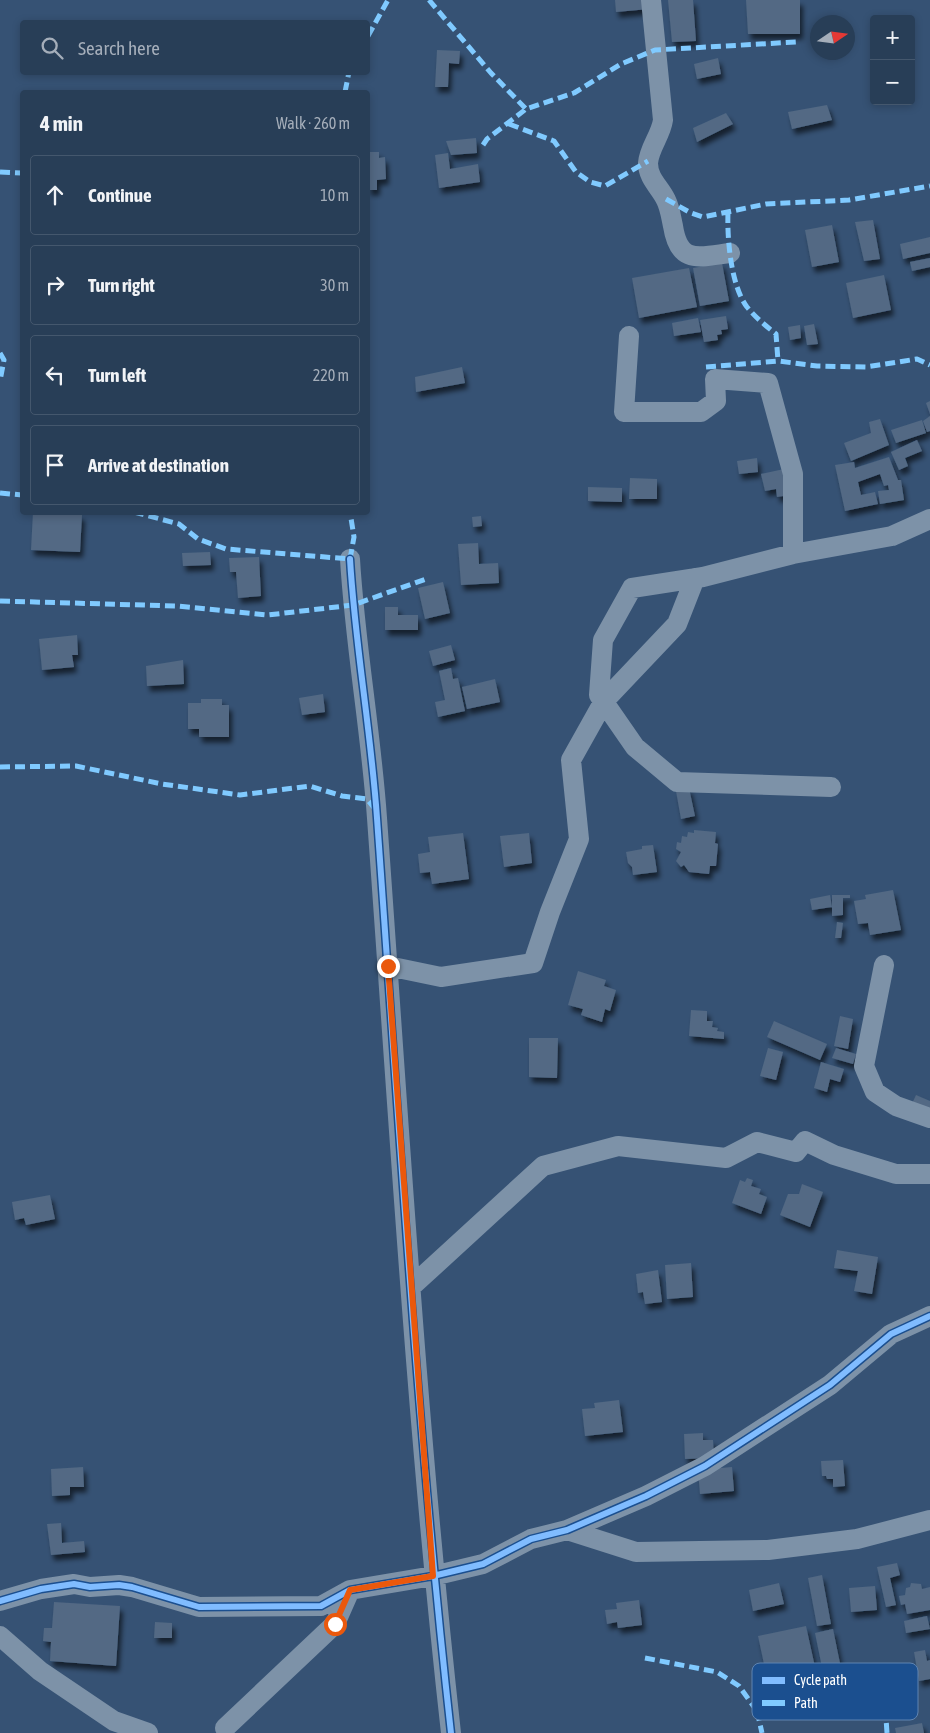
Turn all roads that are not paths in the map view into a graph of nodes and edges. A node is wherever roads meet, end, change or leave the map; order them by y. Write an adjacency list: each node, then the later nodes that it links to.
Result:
1 (651, 0): 2 (street)
2 (730, 253)
3 (629, 336): 5 (street)
4 (930, 520): 5 (street)
5 (793, 554): 7 (street)
6 (350, 558): 11 (street)
7 (696, 578): 8 (street); 8 (street)
8 (604, 701): 9 (street); 11 (street)
9 (832, 787)
10 (884, 965): 12 (street)
11 (388, 966): 14 (street)
12 (930, 1118)
13 (930, 1174): 14 (street)
14 (411, 1287): 18 (street)
15 (930, 1316): 17 (street)
16 (930, 1520): 17 (street)
17 (567, 1530): 18 (street)
18 (433, 1576): 19 (street); 24 (street)
19 (350, 1590): 20 (street); 22 (street)
20 (0, 1601)
21 (0, 1636): 23 (street)
22 (222, 1731)
23 (148, 1733)
24 (451, 1733)

